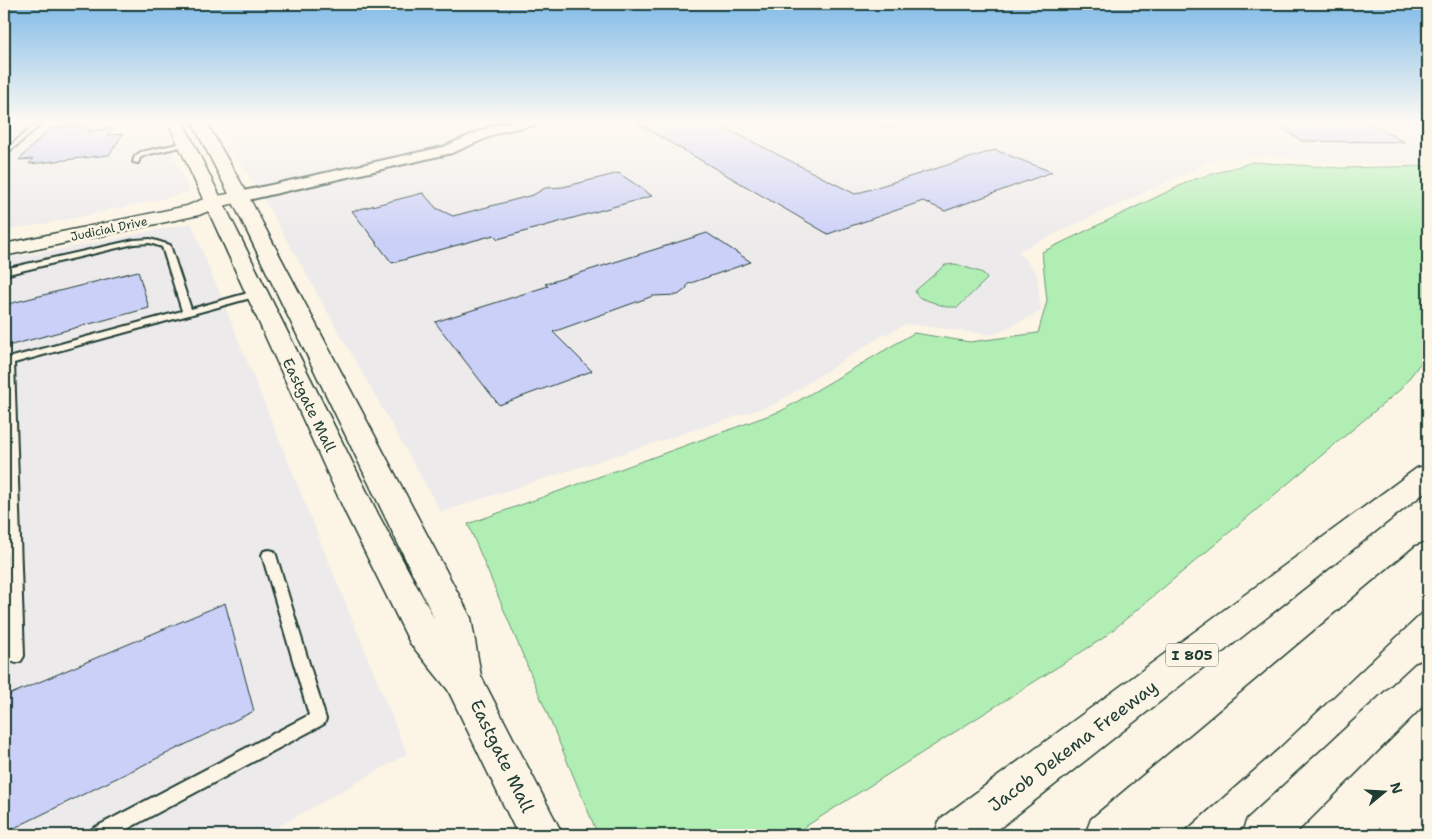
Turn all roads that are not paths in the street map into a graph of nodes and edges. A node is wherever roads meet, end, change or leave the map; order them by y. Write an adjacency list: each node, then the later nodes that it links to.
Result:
1 (199, 161): 4 (main road, Eastgate Mall)
2 (213, 161): 4 (main road, Eastgate Mall)
3 (398, 161): 4 (street, Judicial Drive)
4 (226, 200): 5 (main road, Judicial Drive); 6 (main road, Judicial Drive); 8 (main road, Eastgate Mall); 17 (main road, Eastgate Mall)
5 (4, 238)
6 (4, 250)
7 (4, 272): 9 (lane)
8 (256, 294): 9 (lane); 17 (main road, Eastgate Mall)
9 (188, 311): 11 (lane)
10 (1428, 475): 20 (main road, Jacob Dekema Freeway / I 805)
11 (8, 482): 15 (lane)
12 (269, 555): 18 (lane)
13 (1428, 555): 21 (main road)
14 (1428, 585): 22 (main road)
15 (16, 656)
16 (1428, 676): 23 (main road)
17 (462, 678): 19 (main road, Eastgate Mall)
18 (98, 835)
19 (541, 835)
20 (956, 835)
21 (1107, 835)
22 (1146, 835)
23 (1263, 835)

